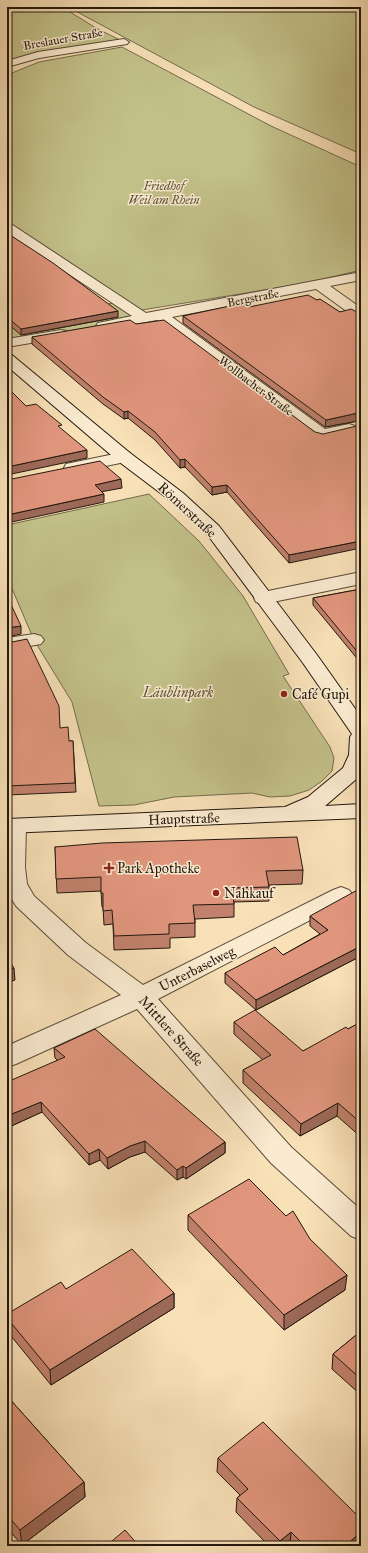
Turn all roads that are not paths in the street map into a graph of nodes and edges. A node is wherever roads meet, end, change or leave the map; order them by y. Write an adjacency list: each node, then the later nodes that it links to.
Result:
1 (124, 42): 2 (street, Breslauer Straße)
2 (7, 64)
3 (7, 227): 10 (street)
4 (361, 276): 5 (street, Bergstraße)
5 (319, 285): 7 (street); 8 (street, Bergstraße)
6 (361, 302): 7 (street)
7 (347, 305): 9 (street)
8 (160, 315): 10 (street, Bergstraße); 15 (street, Wollbacher Straße)
9 (361, 315)
10 (144, 318): 11 (street, Bergstraße)
11 (91, 328)
12 (76, 331): 13 (street)
13 (7, 343)
14 (7, 358): 16 (street, Römerstraße)
15 (358, 427)
16 (124, 457): 17 (street); 19 (street, Römerstraße)
17 (54, 472)
18 (361, 578): 19 (street)
19 (263, 598): 22 (street, Römerstraße)
20 (34, 640): 21 (street)
21 (7, 644)
22 (361, 732)
23 (361, 737): 25 (street)
24 (361, 811): 25 (street, Hauptstraße)
25 (285, 814): 26 (street, Hauptstraße)
26 (11, 826): 28 (street, Mittlere Straße)
27 (341, 895): 28 (street, Unterbaselweg)
28 (142, 998): 29 (street, Unterbaselweg); 30 (street, Mittlere Straße)
29 (7, 1057)
30 (361, 1228)

